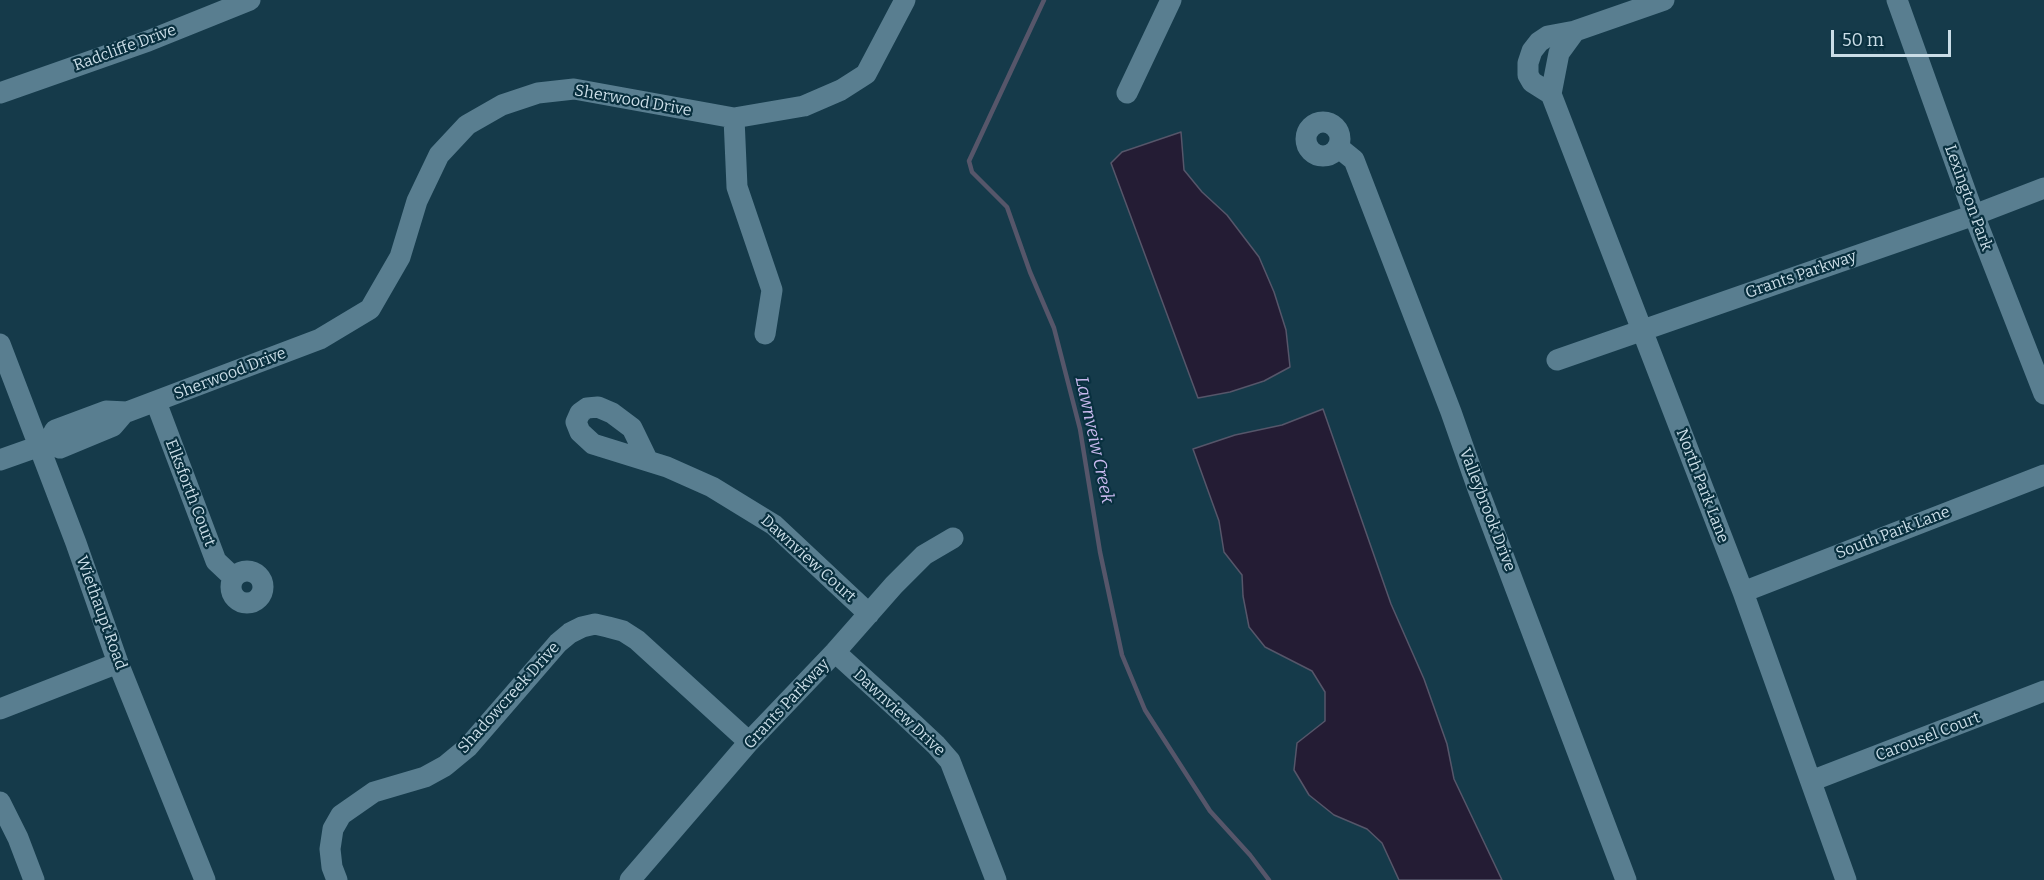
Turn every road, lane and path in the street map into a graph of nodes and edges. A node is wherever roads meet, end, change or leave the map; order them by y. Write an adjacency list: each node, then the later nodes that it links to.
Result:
1 (250, 0): 7 (street, Radcliffe Drive)
2 (905, 0): 10 (street, Sherwood Drive)
3 (1171, 0): 8 (street)
4 (1664, 0): 6 (street, North Park Lane)
5 (1897, 0): 13 (street, Lexington Park)
6 (1575, 31): 9 (street); 9 (street, North Park Lane)
7 (0, 93)
8 (1127, 93)
9 (1551, 94): 14 (street, North Park Lane)
10 (734, 118): 15 (street); 19 (street, Sherwood Drive)
11 (1338, 147): 40 (street, Valleybrook Drive)
12 (2044, 188): 13 (street, Grants Parkway)
13 (1974, 215): 14 (street, Grants Parkway); 18 (street, Lexington Park)
14 (1643, 329): 17 (street, Grants Parkway); 26 (street, North Park Lane)
15 (765, 334)
16 (0, 344): 20 (street, Wiethaupt Road)
17 (1557, 360)
18 (2044, 394)
19 (156, 402): 20 (street, Sherwood Drive); 25 (street, Elksforth Court)
20 (44, 444): 21 (street, Sherwood Drive); 29 (street, Wiethaupt Road)
21 (0, 460)
22 (648, 461): 27 (street, Dawnview Court)
23 (2044, 475): 26 (street, South Park Lane)
24 (953, 538): 27 (street, Grants Parkway)
25 (234, 578)
26 (1743, 592): 33 (street, North Park Lane)
27 (869, 614): 28 (street, Grants Parkway)
28 (835, 652): 32 (street, Grants Parkway); 39 (street, Dawnview Drive)
29 (118, 663): 31 (street); 36 (street, Wiethaupt Road)
30 (2044, 691): 33 (street, Carousel Court)
31 (0, 709)
32 (749, 742): 37 (street, Shadowcreek Drive); 38 (street, Grants Parkway)
33 (1811, 781): 41 (street, North Park Lane)
34 (0, 802): 35 (street)
35 (34, 880)
36 (205, 880)
37 (337, 880)
38 (630, 880)
39 (996, 880)
40 (1626, 880)
41 (1846, 880)

